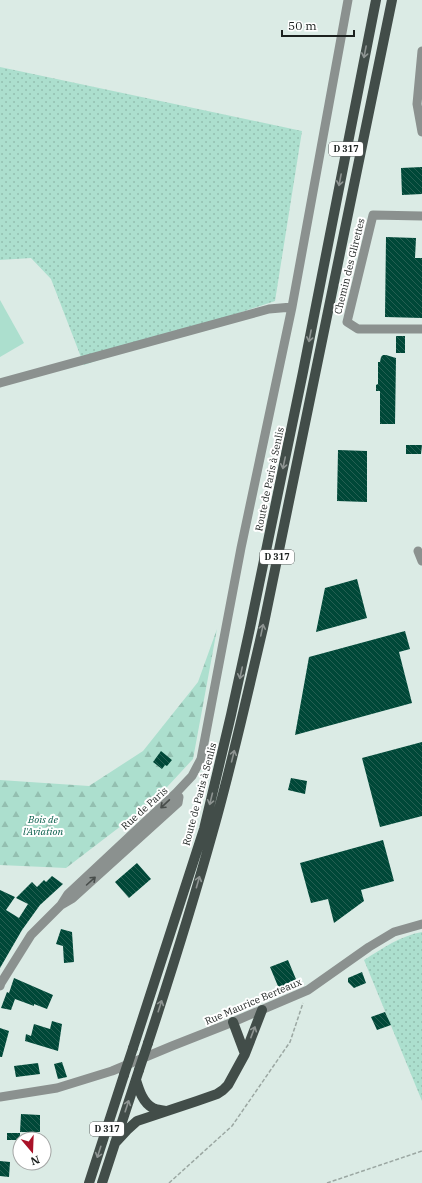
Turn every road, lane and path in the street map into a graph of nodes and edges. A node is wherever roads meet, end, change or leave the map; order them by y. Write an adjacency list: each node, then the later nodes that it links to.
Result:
1 (348, 0): 7 (street)
2 (376, 0): 23 (main road, Route de Paris à Senlis / D 317, one-way to 23, bridge)
3 (392, 0): 18 (main road, D 317, one-way to 3, bridge)
4 (422, 51): 5 (street)
5 (422, 132)
6 (422, 216): 8 (street, Chemin des Glirettes)
7 (292, 307): 9 (street); 13 (street, Rue de Paris)
8 (422, 329)
9 (0, 383)
10 (418, 551): 11 (street)
11 (422, 561)
12 (422, 924): 15 (street, Rue Maurice Berteaux)
13 (0, 986)
14 (303, 1002): 25 (path)
15 (262, 1010): 16 (street, Rue Maurice Berteaux); 17 (main road, one-way to 15)
16 (233, 1022): 17 (main road); 19 (street, Rue Maurice Berteaux)
17 (245, 1054): 20 (main road)
18 (136, 1080): 20 (main road); 21 (main road, D 317, one-way to 18)
19 (0, 1097)
20 (166, 1111): 21 (main road)
21 (115, 1143): 24 (main road, D 317)
22 (422, 1151): 26 (path)
23 (89, 1183)
24 (102, 1183)
25 (170, 1183)
26 (327, 1183)

